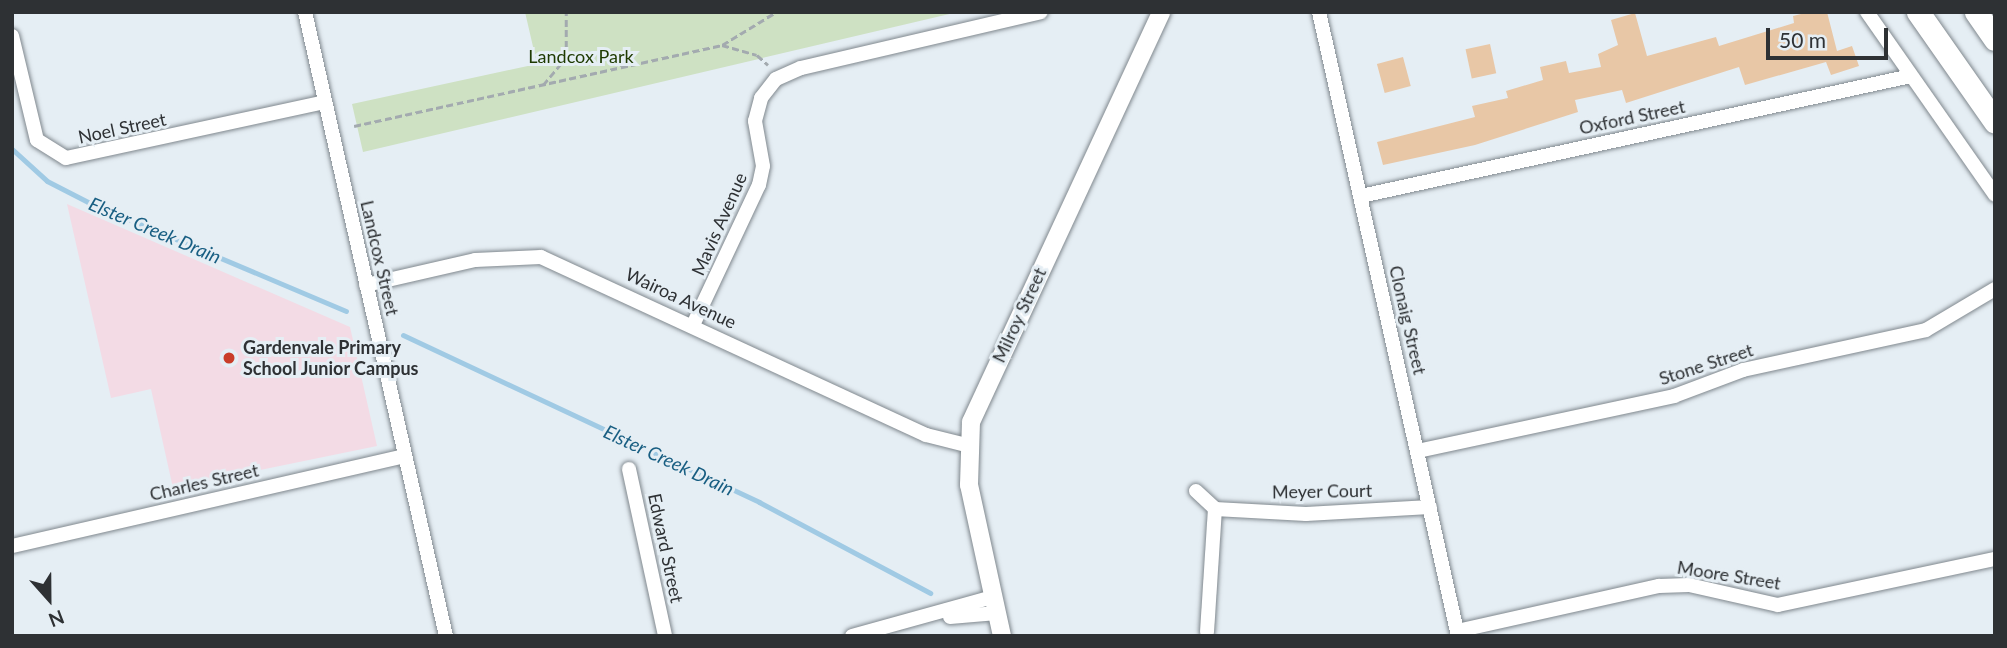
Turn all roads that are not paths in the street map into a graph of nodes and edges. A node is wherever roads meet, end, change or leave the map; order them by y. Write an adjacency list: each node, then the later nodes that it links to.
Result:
1 (305, 12): 11 (street, Landcox Street)
2 (1041, 12): 17 (street, Mavis Avenue)
3 (1161, 12): 18 (street, Milroy Street)
4 (1319, 12): 14 (street, Clonaig Street)
5 (1867, 12): 10 (street)
6 (1919, 12): 12 (highway)
7 (1976, 12): 9 (highway)
8 (12, 36): 11 (street, Noel Street)
9 (1995, 39)
10 (1912, 76): 13 (street); 14 (street, Oxford Street)
11 (325, 102): 15 (street, Landcox Street)
12 (1995, 122)
13 (1995, 195)
14 (1361, 196): 19 (street, Clonaig Street)
15 (366, 285): 17 (street, Wairoa Avenue); 20 (street, Landcox Street)
16 (1995, 289): 19 (street, Stone Street)
17 (693, 325): 18 (street, Wairoa Avenue)
18 (966, 445): 27 (street, Milroy Street)
19 (1418, 451): 23 (street, Clonaig Street)
20 (404, 456): 25 (street, Charles Street); 30 (street, Landcox Street)
21 (629, 469): 31 (street, Edward Street)
22 (1196, 491): 24 (street)
23 (1430, 507): 24 (street, Meyer Court); 29 (street, Clonaig Street)
24 (1215, 509): 28 (street)
25 (12, 546)
26 (1995, 559): 29 (street, Moore Street)
27 (995, 605): 32 (street); 33 (street, Milroy Street)
28 (1207, 632)
29 (1458, 633)
30 (446, 636)
31 (665, 636)
32 (852, 636)
33 (1002, 636)

